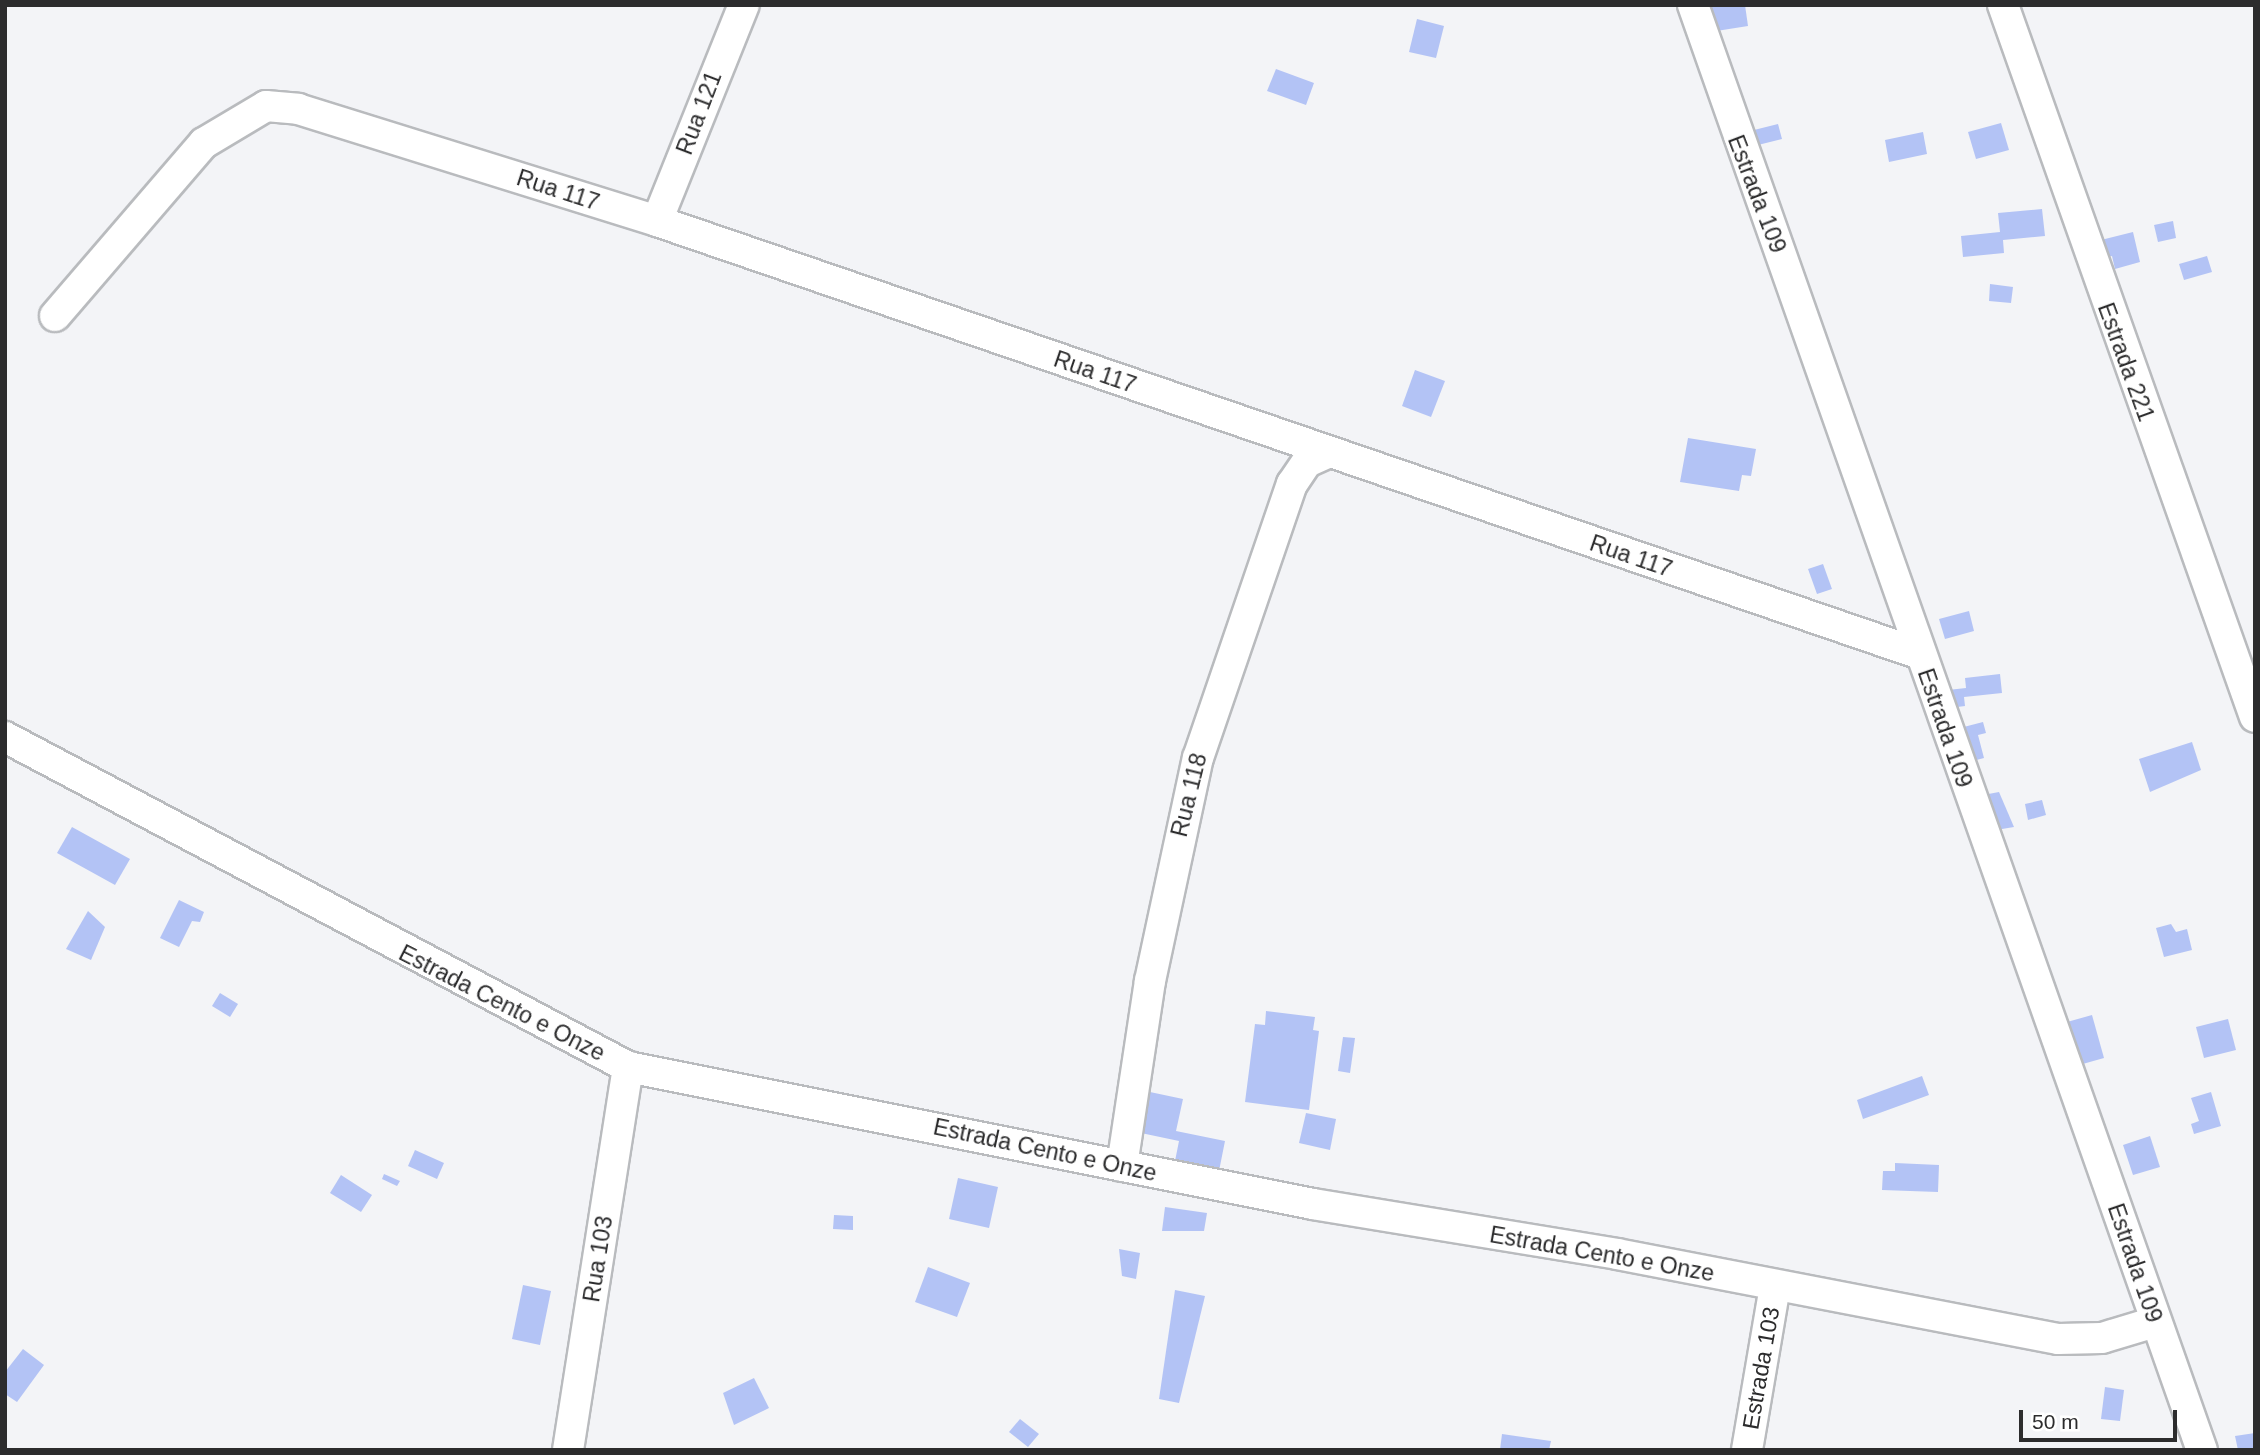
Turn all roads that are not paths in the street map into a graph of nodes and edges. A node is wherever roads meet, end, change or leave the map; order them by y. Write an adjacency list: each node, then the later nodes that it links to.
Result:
1 (744, 5): 4 (street, Rua 121)
2 (1693, 5): 7 (street, Estrada 109)
3 (2003, 5): 8 (street, Estrada 221)
4 (657, 221): 5 (street, Rua 117); 6 (street, Rua 117)
5 (55, 316)
6 (1327, 453): 7 (street, Rua 117); 11 (street, Rua 118)
7 (1920, 654): 13 (street, Estrada 109)
8 (2255, 717)
9 (5, 737): 10 (street, Estrada Cento e Onze)
10 (628, 1067): 11 (street, Estrada Cento e Onze); 14 (street, Rua 103)
11 (1122, 1166): 12 (street, Estrada Cento e Onze)
12 (1774, 1287): 13 (street, Estrada Cento e Onze); 15 (street, Estrada 103)
13 (2155, 1322): 16 (street, Estrada 109)
14 (568, 1450)
15 (1747, 1450)
16 (2202, 1450)

